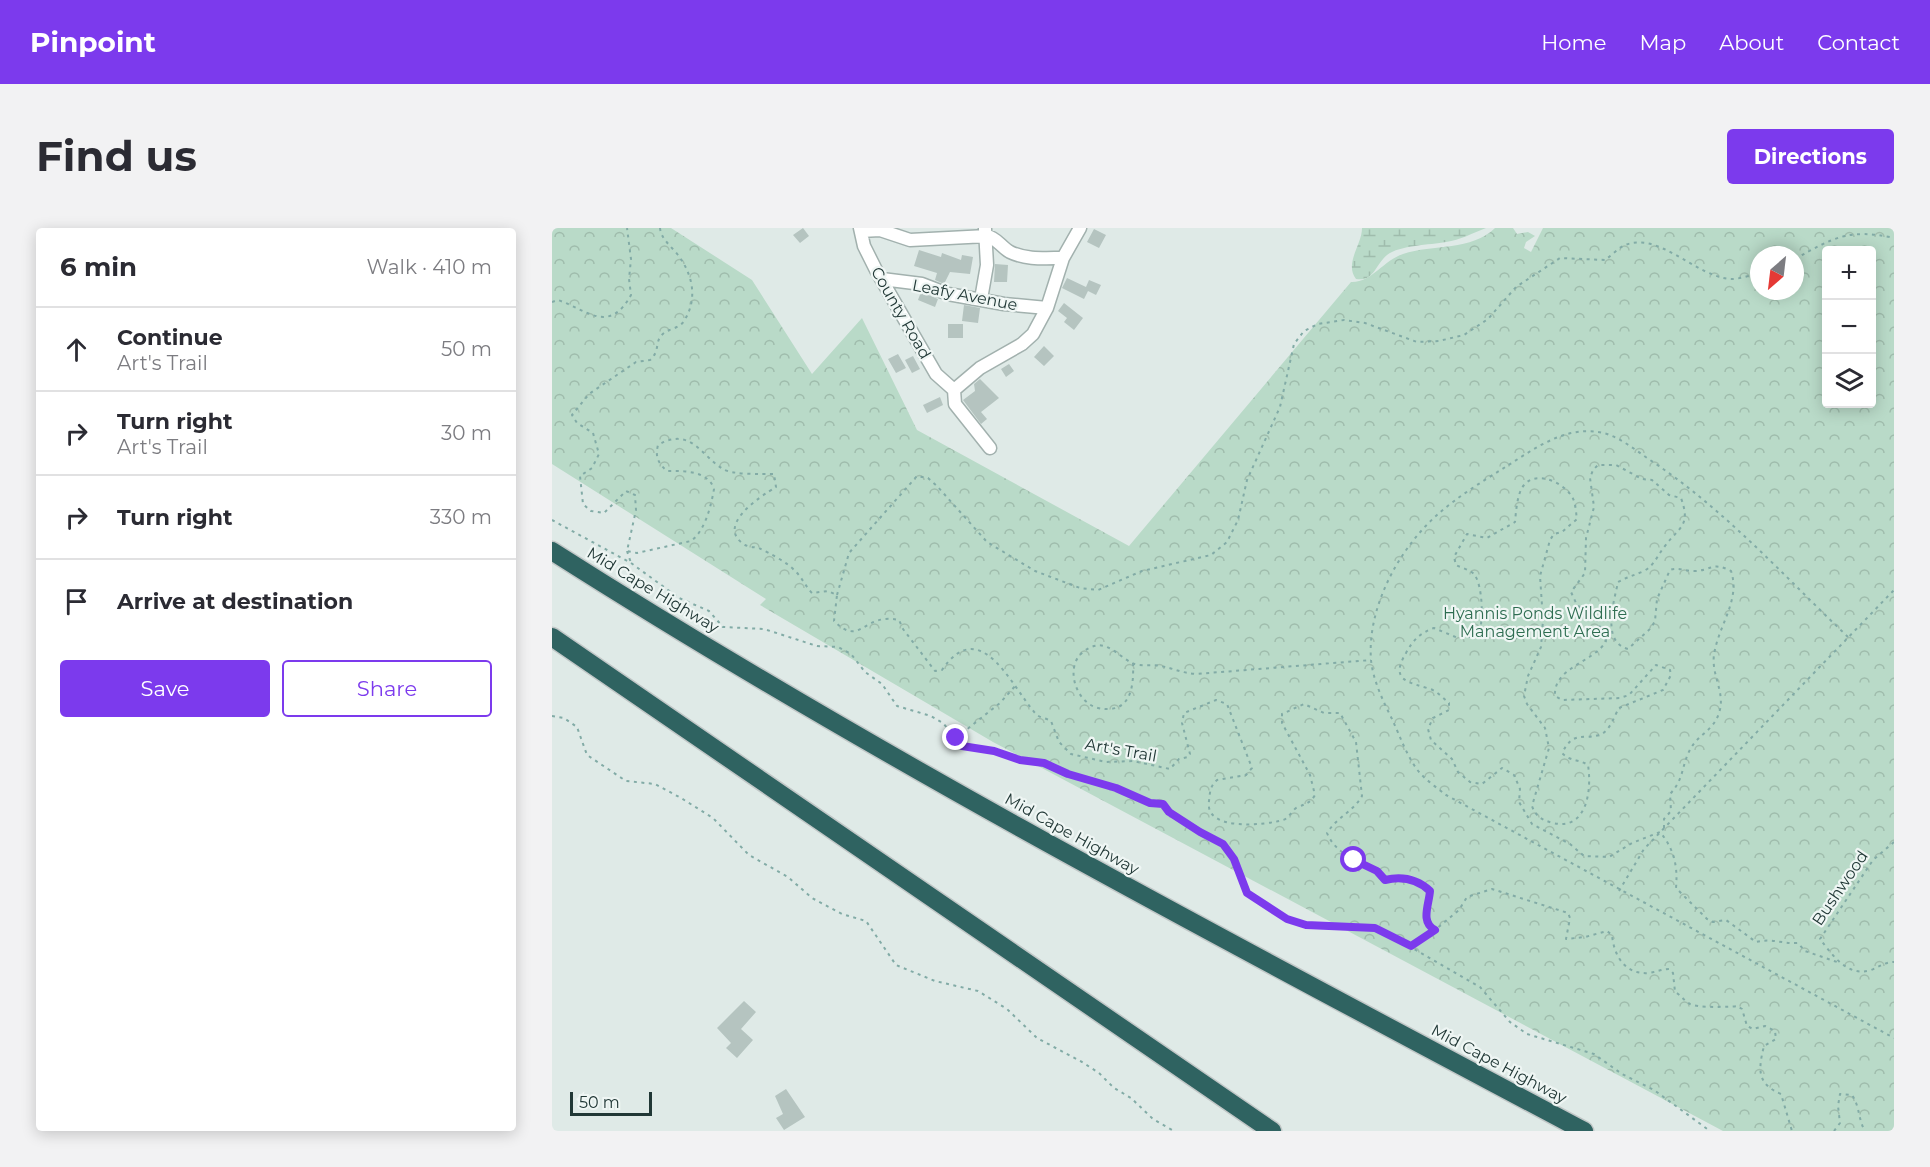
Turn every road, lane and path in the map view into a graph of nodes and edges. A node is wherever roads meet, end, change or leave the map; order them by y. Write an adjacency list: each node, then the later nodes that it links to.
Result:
1 (627, 228): 14 (path)
2 (660, 228): 20 (path)
3 (1080, 228): 10 (street)
4 (860, 229): 6 (street); 12 (street, County Road)
5 (1859, 229): 8 (path)
6 (986, 232): 10 (street); 13 (street)
7 (1838, 233): 9 (path)
8 (1894, 238)
9 (1804, 254)
10 (1063, 258): 15 (street)
11 (1750, 275): 23 (path)
12 (882, 279): 13 (street, Leafy Avenue); 16 (street, County Road)
13 (981, 299): 15 (street, Leafy Avenue)
14 (552, 302)
15 (1047, 308): 16 (street)
16 (954, 390): 17 (street)
17 (990, 448)
18 (552, 520): 21 (path)
19 (552, 551): 42 (highway, Mid Cape Highway)
20 (627, 551): 21 (path); 23 (path)
21 (631, 563): 30 (path)
22 (1894, 590): 25 (path)
23 (837, 595): 28 (path, Art's Trail)
24 (552, 637): 41 (highway)
25 (1848, 637): 26 (path); 31 (path)
26 (1371, 660): 27 (path); 34 (path)
27 (1132, 663): 27 (path)
28 (1016, 685): 30 (path); 35 (path, Art's Trail)
29 (552, 716): 40 (path)
30 (956, 738): 36 (path)
31 (1664, 828): 32 (path); 32 (path)
32 (1660, 832): 34 (path); 37 (path)
33 (1894, 842): 37 (path, Bushwood)
34 (1619, 891): 39 (path)
35 (1435, 930): 36 (path); 44 (path)
36 (1411, 946): 43 (path)
37 (1838, 962): 38 (path)
38 (1894, 962)
39 (1894, 1038)
40 (1174, 1131)
41 (1272, 1131)
42 (1584, 1131)
43 (1710, 1131)
44 (1792, 1131)
45 (1834, 1131): 46 (path)
46 (1865, 1131)

